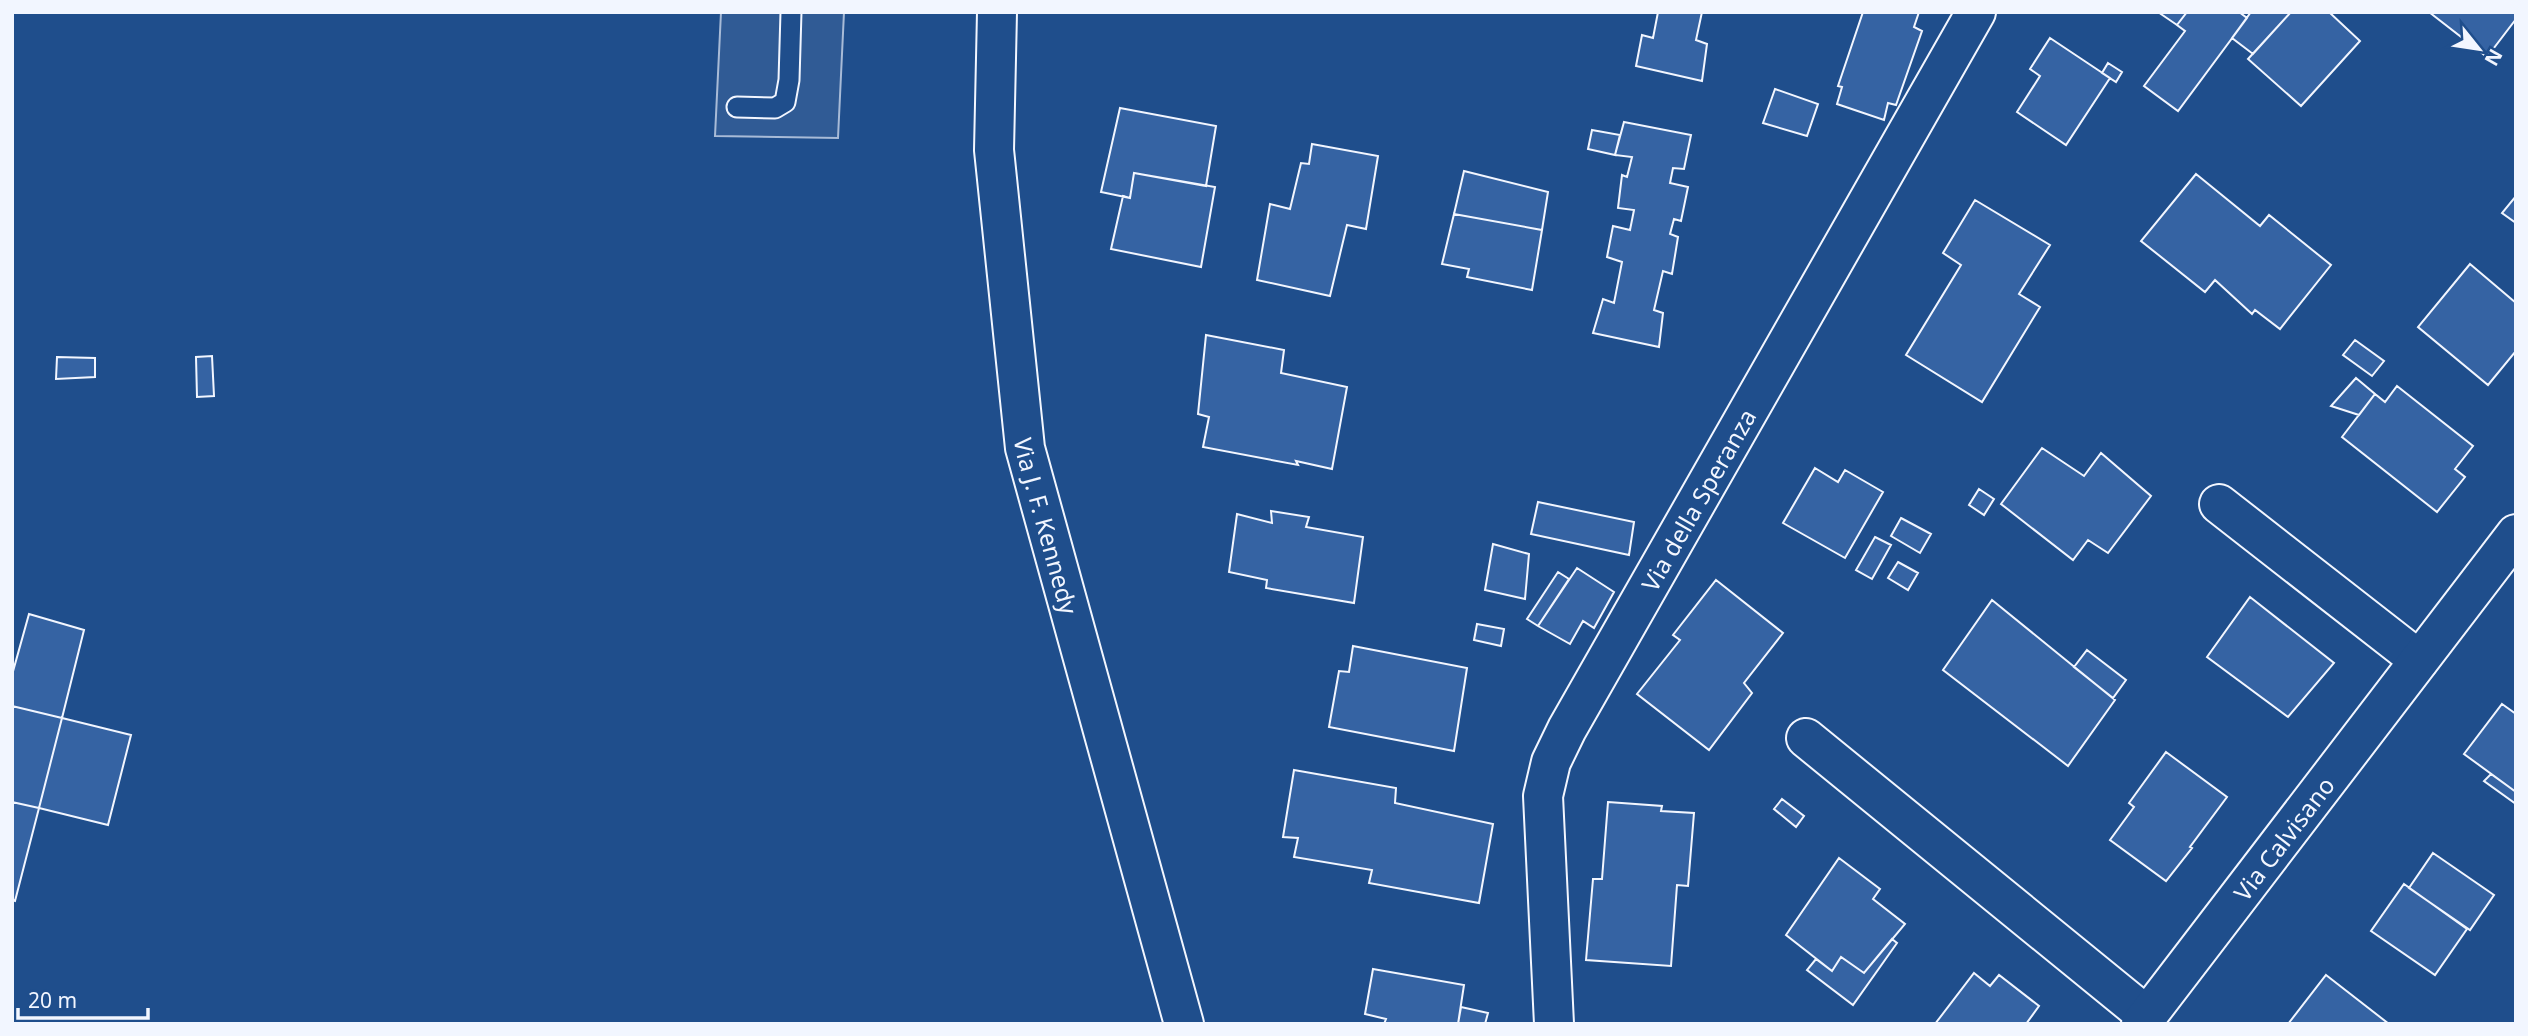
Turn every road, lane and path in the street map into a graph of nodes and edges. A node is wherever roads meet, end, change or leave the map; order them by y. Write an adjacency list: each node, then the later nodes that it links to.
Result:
1 (791, 12): 4 (lane)
2 (997, 12): 10 (street, Via J. F. Kennedy)
3 (1976, 12): 11 (street, Via della Speranza)
4 (737, 107)
5 (2219, 504): 7 (street)
6 (2516, 534): 7 (street, Via Calvisano)
7 (2419, 660): 9 (street, Via Calvisano)
8 (1806, 738): 9 (street, Via Calvisano)
9 (2144, 1020)
10 (1184, 1024)
11 (1555, 1024)

